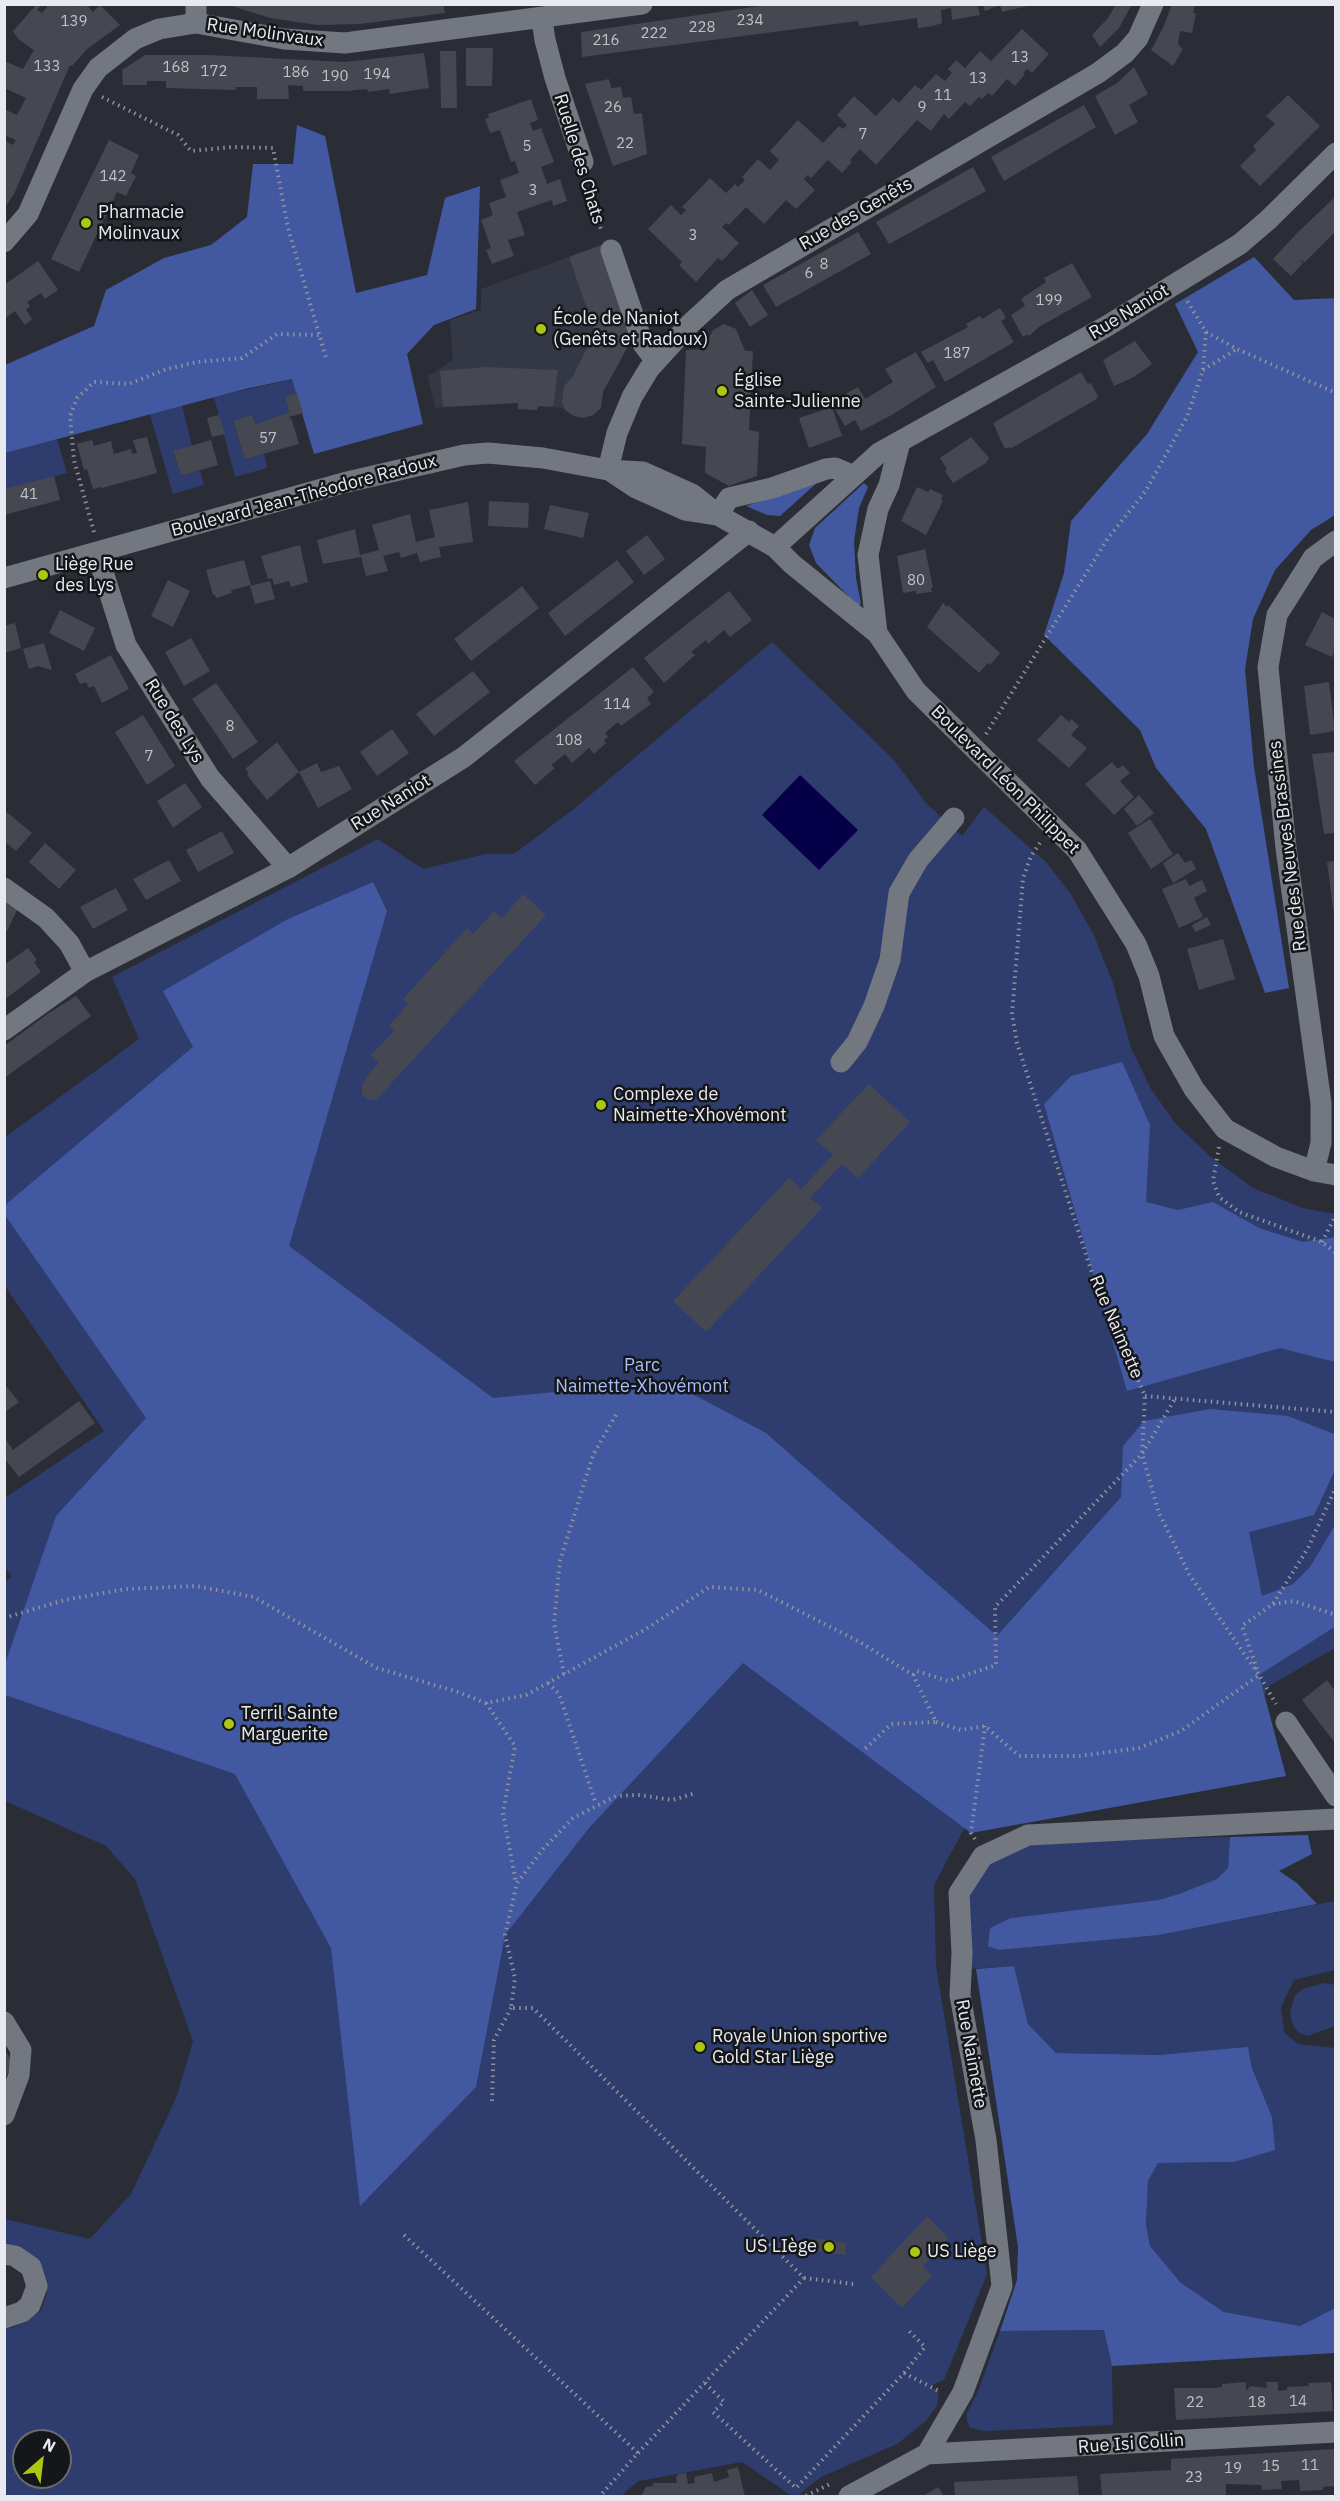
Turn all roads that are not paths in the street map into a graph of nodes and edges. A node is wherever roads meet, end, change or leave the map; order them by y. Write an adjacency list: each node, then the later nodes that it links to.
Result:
1 (642, 4): 4 (street, Rue Molinvaux)
2 (1153, 4): 9 (street, Rue des Genêts)
3 (196, 14): 4 (street, Rue Molinvaux); 7 (street, Rue Molinvaux)
4 (542, 19): 6 (street, Ruelle des Chats)
5 (1335, 153): 10 (street, Rue Naniot)
6 (583, 162)
7 (4, 242)
8 (611, 250): 9 (street)
9 (655, 360): 11 (street, Rue des Genêts)
10 (900, 442): 12 (street, Rue Naniot); 19 (street)
11 (608, 470): 13 (street, Boulevard Jean-Théodore Radoux); 17 (street, Boulevard Jean-Théodore Radoux)
12 (854, 476): 13 (street); 16 (street, Rue Naniot)
13 (718, 515): 14 (street, Boulevard Jean-Théodore Radoux)
14 (749, 531): 16 (street, Boulevard Léon Philippet); 21 (street, Rue Naniot)
15 (1335, 541): 26 (street, Rue des Neuves Brassines)
16 (775, 547): 19 (street, Boulevard Léon Philippet)
17 (99, 553): 18 (street, Boulevard Jean-Théodore Radoux); 21 (street, Rue des Lys)
18 (4, 578)
19 (877, 633): 26 (street, Boulevard Léon Philippet)
20 (954, 818): 25 (street)
21 (288, 868): 23 (street, Rue Naniot)
22 (4, 888): 23 (street)
23 (85, 972): 24 (street, Rue Naniot)
24 (4, 1030)
25 (841, 1062)
26 (1314, 1171): 27 (street, Boulevard Léon Philippet)
27 (1335, 1175)
28 (1286, 1722): 29 (street)
29 (1335, 1796)
30 (1335, 1819): 36 (street, Rue Naimette)
31 (4, 2022): 32 (street)
32 (4, 2115)
33 (4, 2254): 34 (street)
34 (4, 2318)
35 (1335, 2432): 36 (street, Rue Isi Collin)
36 (927, 2454): 37 (street)
37 (849, 2496)

